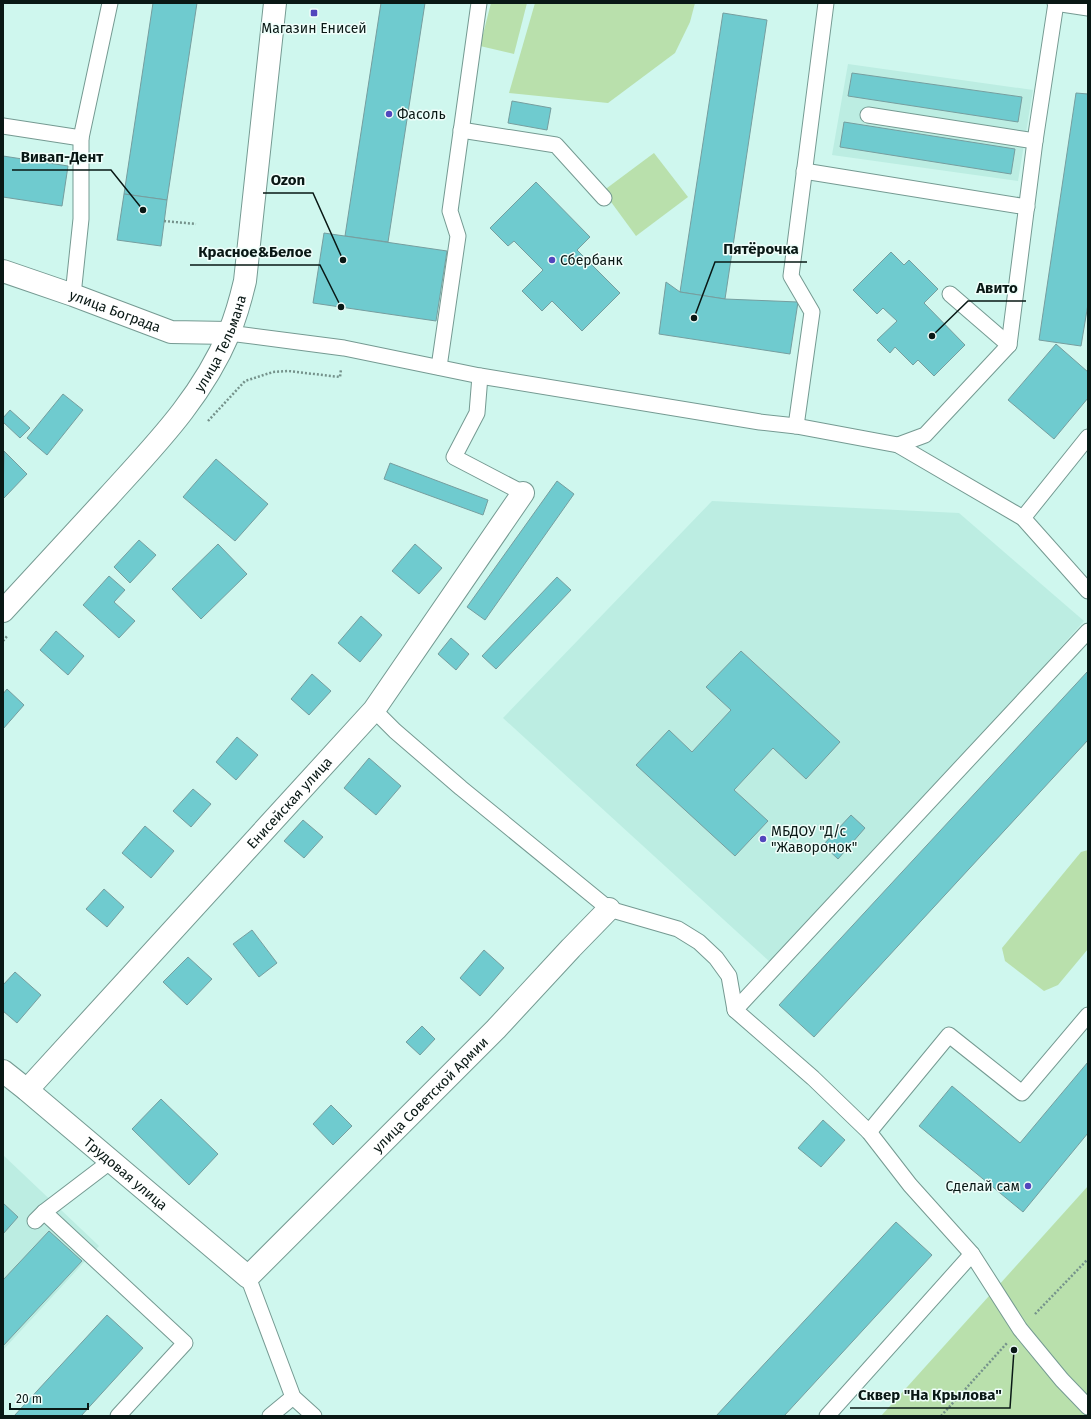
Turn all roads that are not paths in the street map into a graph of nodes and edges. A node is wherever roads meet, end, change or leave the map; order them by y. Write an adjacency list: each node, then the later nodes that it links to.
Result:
1 (110, 3): 10 (lane)
2 (275, 3): 18 (street, улица Тельмана)
3 (479, 3): 9 (lane)
4 (826, 3): 12 (lane)
5 (1056, 3): 6 (lane); 11 (lane)
6 (1088, 8)
7 (868, 115): 11 (lane)
8 (3, 126): 10 (lane)
9 (461, 130): 13 (lane); 20 (lane)
10 (81, 138): 17 (lane)
11 (1035, 141): 14 (lane)
12 (804, 171): 14 (lane); 22 (lane)
13 (604, 198)
14 (1027, 207): 19 (lane)
15 (3, 271): 17 (street, улица Бограда)
16 (950, 294): 19 (lane)
17 (73, 295): 18 (street, улица Бограда)
18 (229, 333): 20 (lane); 28 (street, улица Тельмана)
19 (1009, 345): 24 (lane)
20 (439, 367): 21 (lane)
21 (480, 376): 22 (lane); 25 (lane)
22 (796, 426): 24 (lane)
23 (1088, 437): 26 (lane)
24 (898, 445): 26 (lane)
25 (523, 493): 30 (street, Енисейская улица)
26 (1023, 518): 27 (lane)
27 (1088, 591)
28 (3, 611)
29 (1088, 631): 32 (lane)
30 (374, 710): 31 (lane); 35 (street, Енисейская улица)
31 (609, 909): 32 (lane); 39 (street, улица Советской Армии)
32 (735, 1010): 36 (lane)
33 (1088, 1015): 36 (lane)
34 (3, 1072): 35 (street, Трудовая улица)
35 (27, 1090): 37 (street, Трудовая улица)
36 (869, 1132): 38 (lane)
37 (111, 1161): 39 (street, Трудовая улица); 42 (lane)
38 (972, 1254): 41 (lane); 45 (lane)
39 (248, 1277): 40 (lane)
40 (293, 1397): 43 (lane); 44 (lane)
41 (1088, 1407)
42 (118, 1416)
43 (270, 1416)
44 (314, 1416)
45 (827, 1416)

